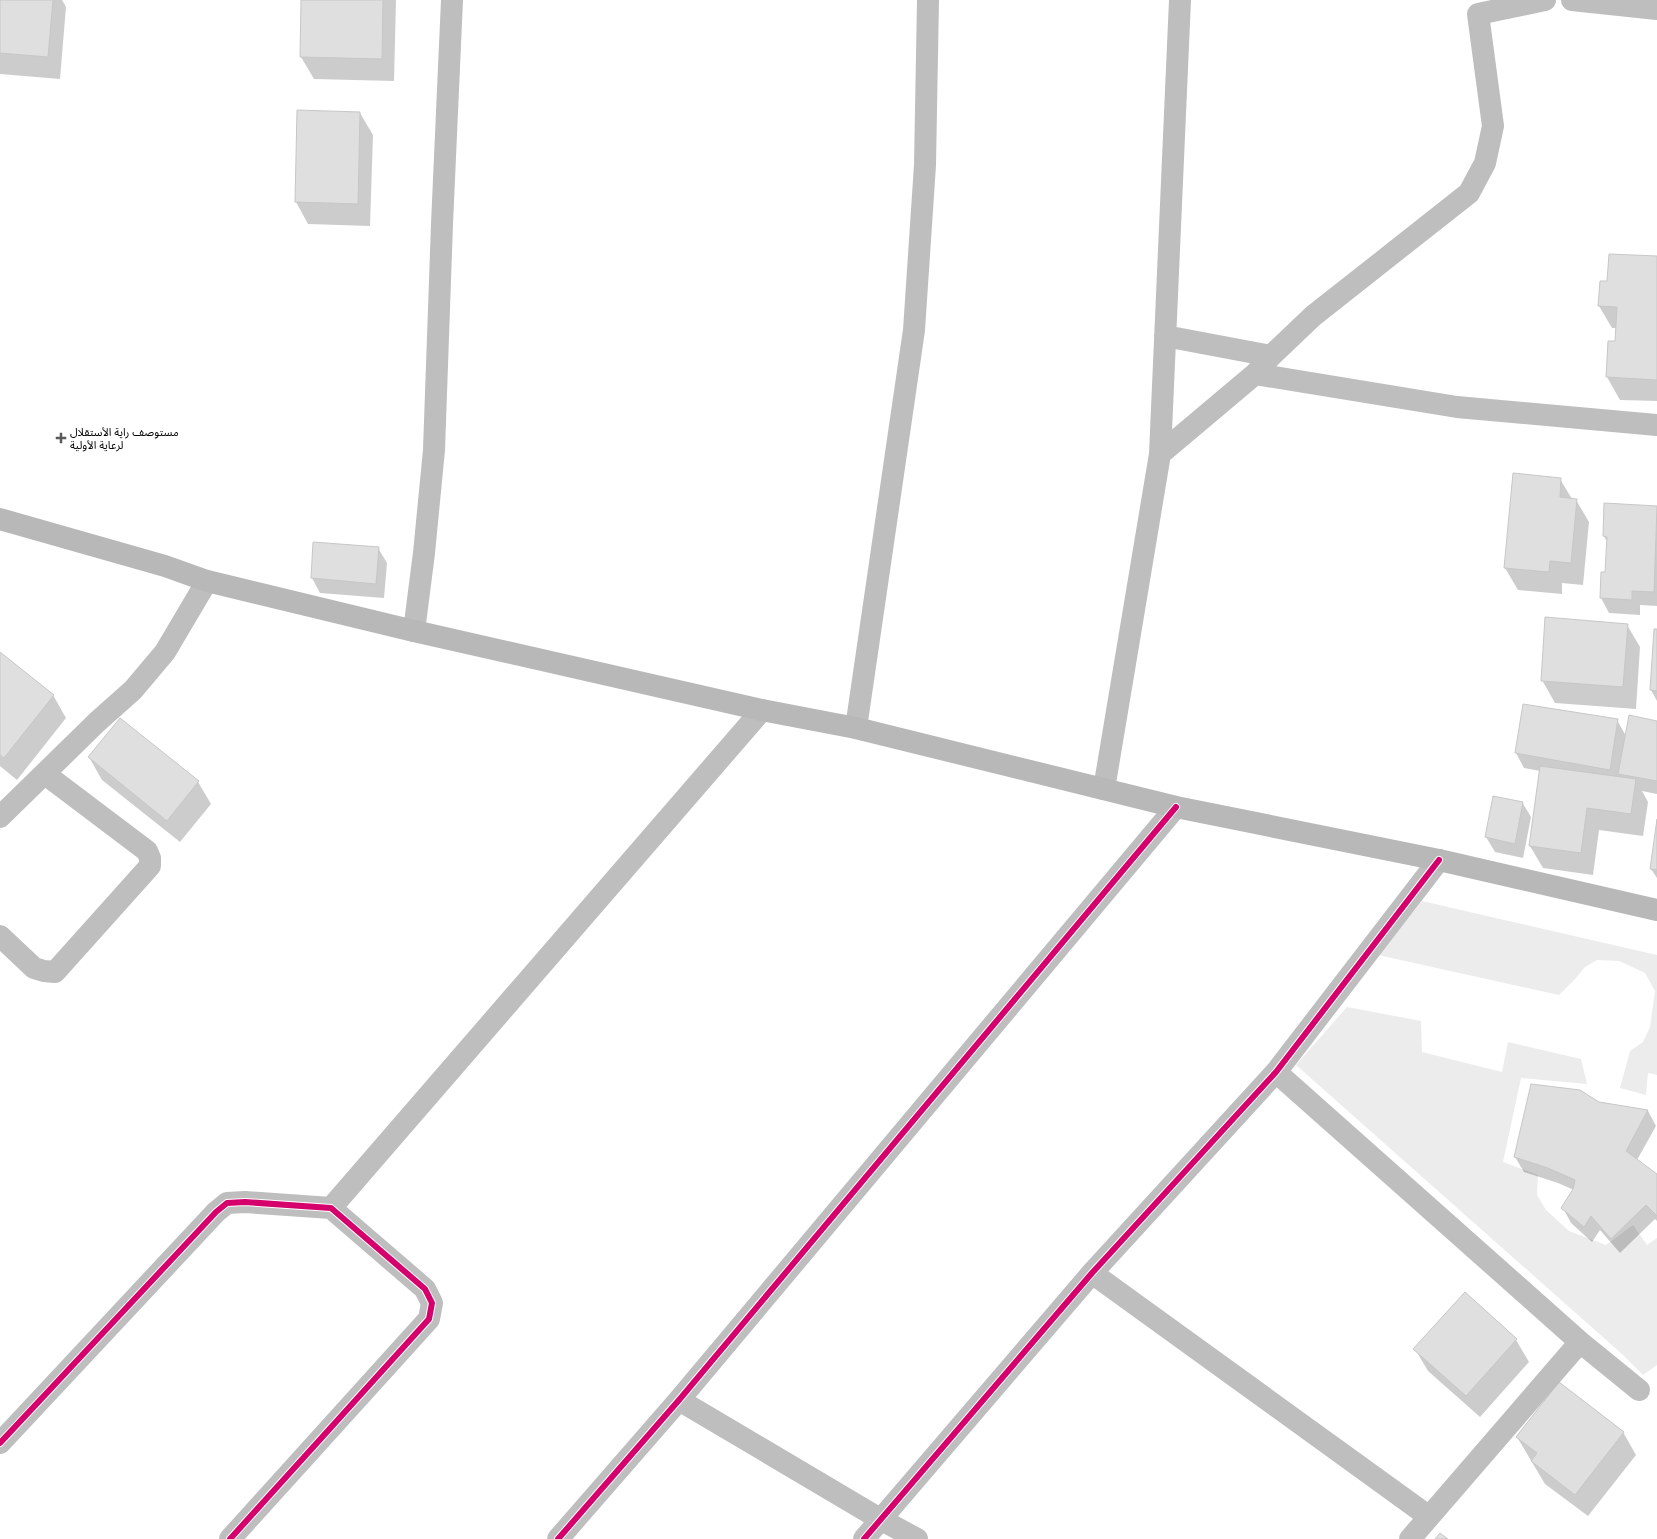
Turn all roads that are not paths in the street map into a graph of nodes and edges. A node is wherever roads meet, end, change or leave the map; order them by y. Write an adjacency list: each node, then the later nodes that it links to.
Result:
1 (452, 0): 15 (street)
2 (928, 0): 17 (street)
3 (1180, 0): 8 (street)
4 (1544, 0): 6 (street)
5 (1572, 0): 7 (street)
6 (1473, 7): 9 (street)
7 (1657, 9)
8 (1165, 336): 9 (street); 12 (street)
9 (1271, 356): 10 (street)
10 (1255, 374): 11 (street); 12 (street)
11 (1657, 425)
12 (1160, 454): 19 (street)
13 (0, 519): 14 (main road)
14 (207, 581): 15 (main road); 18 (street)
15 (414, 632): 16 (main road)
16 (762, 710): 17 (main road); 26 (street)
17 (856, 728): 19 (main road)
18 (45, 774): 21 (street); 24 (street)
19 (1104, 789): 20 (main road)
20 (1176, 807): 22 (main road); 30 (street)
21 (0, 817)
22 (1439, 860): 23 (main road); 25 (street)
23 (1657, 910)
24 (0, 936)
25 (1276, 1072): 27 (street); 28 (street)
26 (331, 1208): 31 (street); 34 (street)
27 (1092, 1273): 32 (street); 33 (street)
28 (1580, 1342): 29 (street); 32 (street)
29 (1639, 1390)
30 (679, 1400): 33 (street); 35 (street)
31 (0, 1443)
32 (1428, 1516): 38 (street)
33 (880, 1519): 36 (street); 37 (street)
34 (230, 1539)
35 (558, 1539)
36 (864, 1539)
37 (917, 1539)
38 (1410, 1539)

